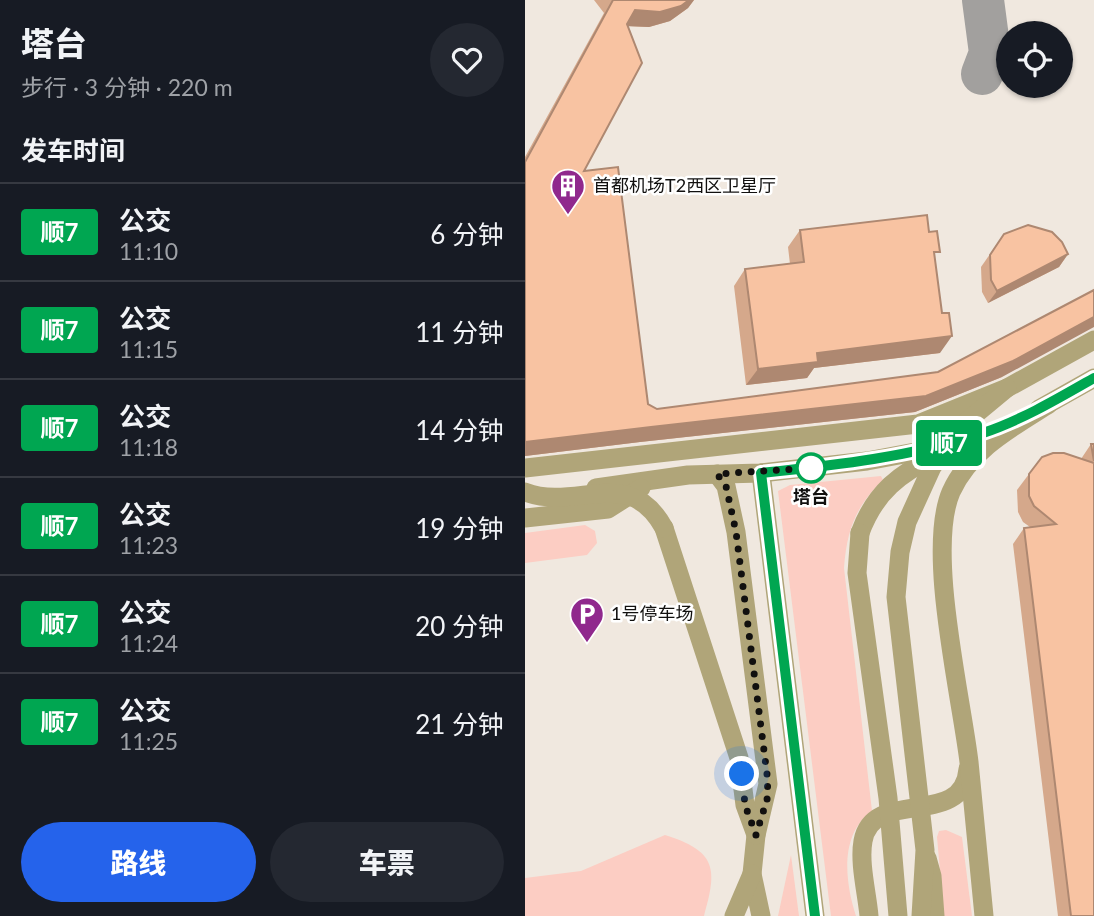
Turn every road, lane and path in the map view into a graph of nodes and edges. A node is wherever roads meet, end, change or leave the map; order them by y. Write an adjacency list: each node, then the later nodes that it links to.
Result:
1 (1094, 340): 3 (street)
2 (1094, 378): 4 (street)
3 (1007, 387): 6 (street); 18 (street, bridge)
4 (1049, 404): 5 (street); 14 (street)
5 (985, 433): 7 (street); 24 (street, bridge)
6 (525, 471): 9 (street)
7 (761, 473): 8 (street); 22 (street)
8 (717, 474): 9 (street); 16 (street)
9 (657, 479): 10 (street); 13 (street)
10 (525, 494): 11 (street, bridge)
11 (555, 498): 12 (street, bridge); 16 (street, bridge)
12 (525, 502)
13 (525, 518)
14 (969, 762): 15 (street); 17 (street)
15 (936, 805): 17 (street); 23 (street)
16 (756, 835): 19 (street)
17 (976, 841): 27 (street)
18 (925, 850): 25 (street, bridge); 26 (street)
19 (752, 874): 20 (street); 21 (street)
20 (734, 916)
21 (761, 916)
22 (815, 916)
23 (869, 916)
24 (898, 916)
25 (921, 916)
26 (935, 916)
27 (984, 916)

